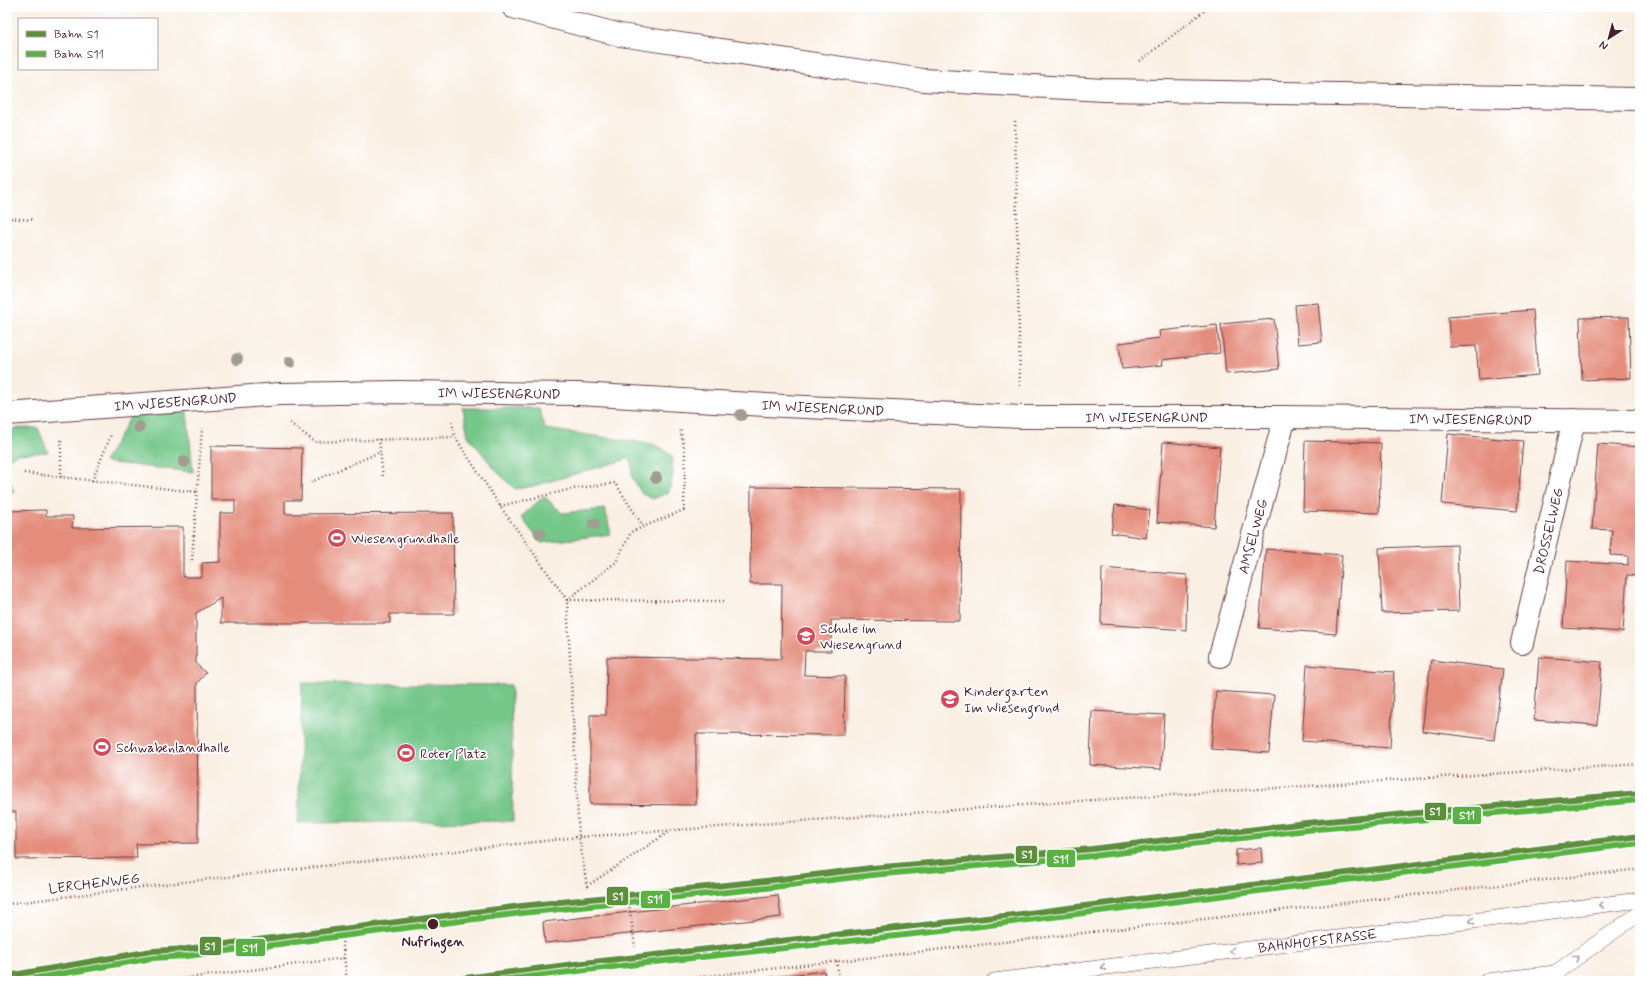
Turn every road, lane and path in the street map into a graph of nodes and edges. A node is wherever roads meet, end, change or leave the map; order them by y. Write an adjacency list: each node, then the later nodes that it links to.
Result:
1 (513, 7): 3 (street)
2 (1209, 7): 3 (path)
3 (1104, 90): 4 (street)
4 (1640, 99)
5 (1015, 121): 15 (path)
6 (7, 218): 7 (path)
7 (34, 220)
8 (445, 392): 9 (street, IM WIESENGRUND); 10 (street, IM WIESENGRUND); 19 (path)
9 (254, 396): 11 (street, IM WIESENGRUND); 20 (path)
10 (674, 399): 15 (street, IM WIESENGRUND); 29 (path)
11 (204, 400): 12 (street, IM WIESENGRUND); 27 (path)
12 (123, 406): 13 (street, IM WIESENGRUND); 25 (path)
13 (62, 410): 14 (street, IM WIESENGRUND); 23 (path)
14 (7, 414)
15 (1021, 417): 16 (street, IM WIESENGRUND)
16 (1285, 417): 17 (street, IM WIESENGRUND); 34 (street, AMSELWEG)
17 (1574, 420): 18 (street, IM WIESENGRUND); 33 (street, DROSSELWEG)
18 (1640, 421)
19 (455, 437): 20 (path); 28 (path)
20 (379, 440): 21 (path)
21 (380, 452): 24 (path); 26 (path)
22 (24, 473): 23 (path)
23 (61, 477): 25 (path)
24 (383, 478)
25 (92, 481): 27 (path)
26 (311, 482)
27 (197, 492): 30 (path)
28 (500, 506): 29 (path); 31 (path)
29 (643, 526): 31 (path)
30 (192, 560)
31 (567, 600): 32 (path); 37 (path)
32 (725, 601)
33 (1522, 643)
34 (1220, 656)
35 (1640, 764): 36 (path, LERCHENWEG)
36 (670, 830): 37 (path, LERCHENWEG); 37 (path)
37 (579, 837): 41 (path, LERCHENWEG)
38 (1640, 869): 46 (path)
39 (1640, 900): 51 (lane, BAHNHOFSTRASSE, one-way to 51)
40 (629, 903): 44 (path)
41 (7, 904)
42 (1640, 912): 52 (lane, one-way to 42)
43 (342, 938): 45 (path)
44 (635, 947)
45 (345, 958): 47 (path); 48 (path)
46 (836, 961): 49 (path); 50 (path)
47 (164, 981)
48 (347, 981)
49 (683, 981)
50 (839, 981)
51 (994, 981)
52 (1487, 981)

